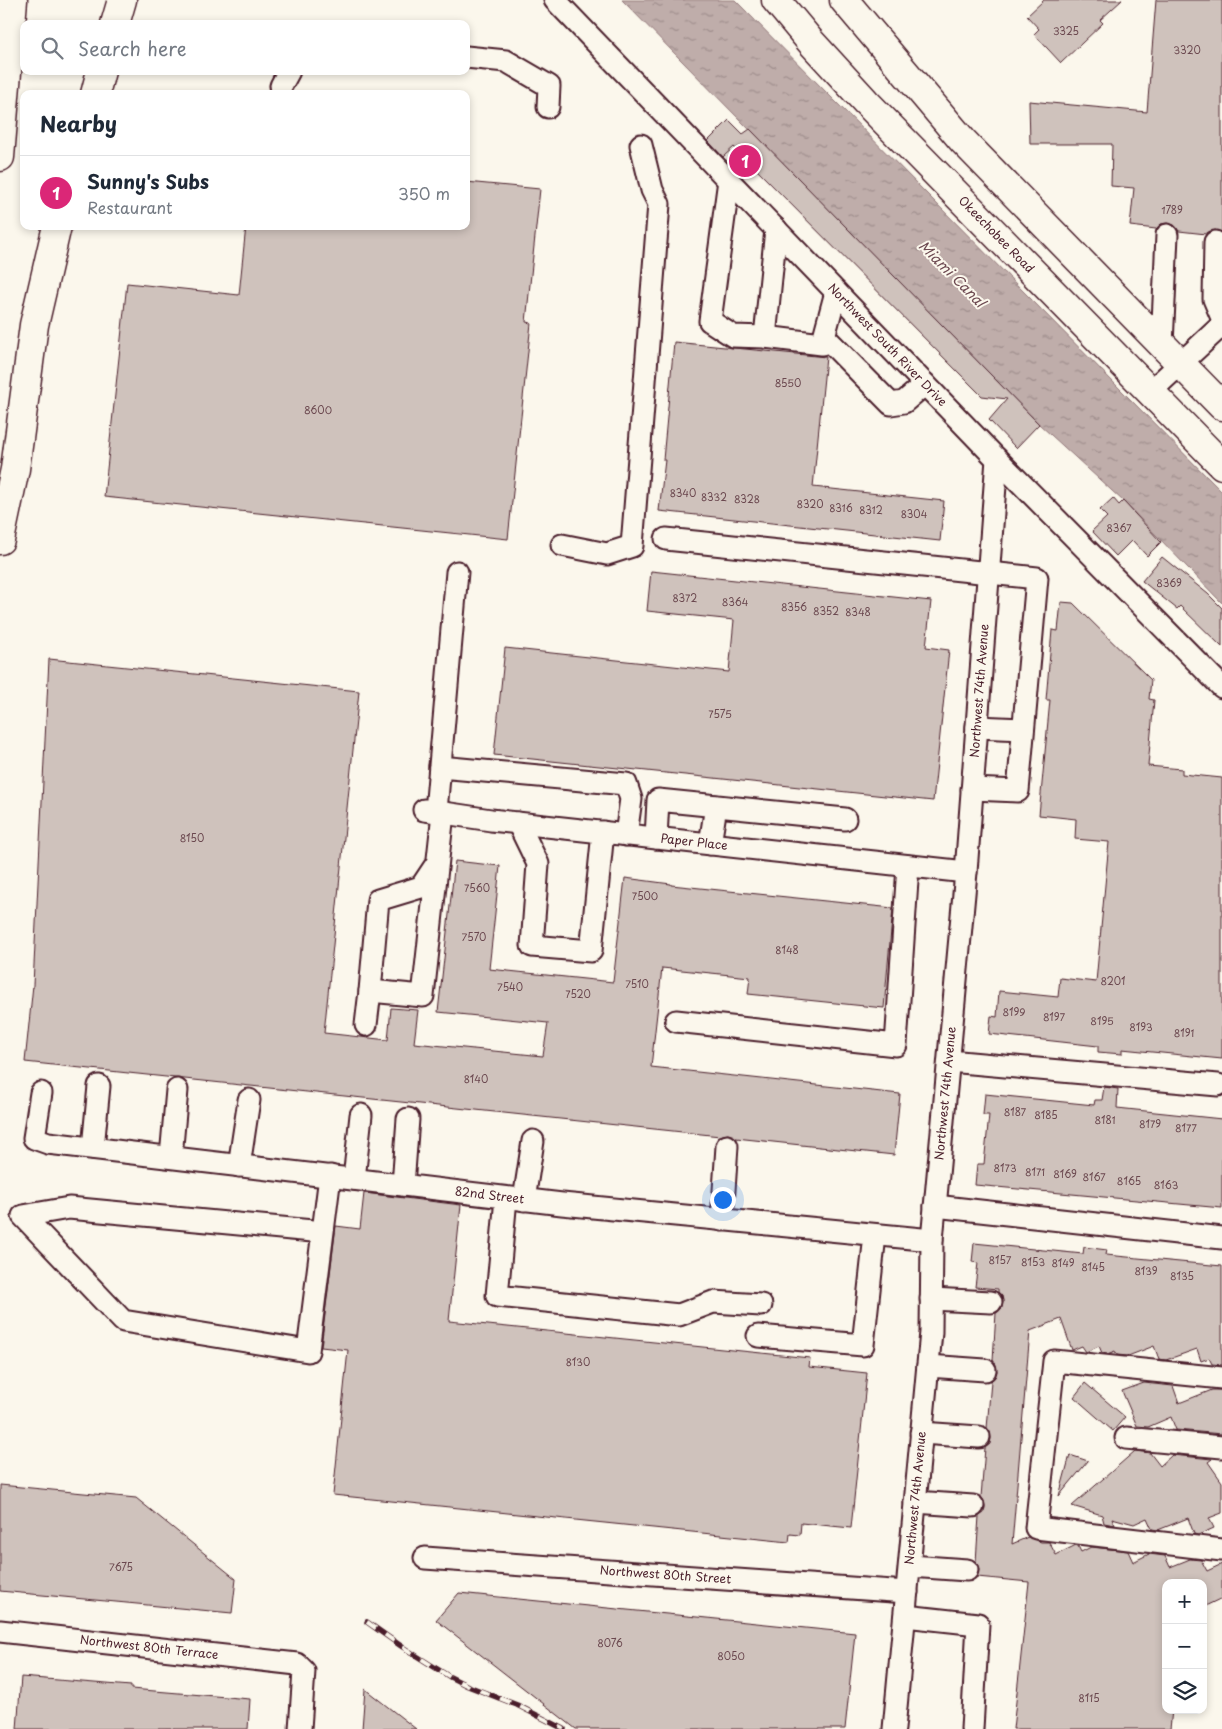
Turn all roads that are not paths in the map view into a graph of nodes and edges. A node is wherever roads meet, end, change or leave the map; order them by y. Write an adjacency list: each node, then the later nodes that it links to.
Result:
1 (13, 0): 12 (highway)
2 (122, 0): 6 (highway)
3 (554, 0): 13 (street, Northwest South River Drive)
4 (776, 0): 26 (highway, Okeechobee Road)
5 (844, 0): 23 (highway)
6 (116, 20)
7 (470, 57): 10 (street)
8 (100, 75): 9 (highway)
9 (96, 90)
10 (548, 108)
11 (641, 145): 32 (street)
12 (0, 156)
13 (729, 180): 15 (street, Northwest South River Drive); 22 (street)
14 (56, 230): 31 (highway)
15 (776, 230): 18 (street, Northwest South River Drive); 22 (street)
16 (1167, 235): 23 (street)
17 (1215, 242): 19 (street)
18 (836, 292): 21 (street); 25 (street, Northwest South River Drive)
19 (1222, 318)
20 (1222, 326): 24 (street)
21 (824, 336): 22 (street); 25 (street)
22 (765, 337)
23 (1162, 345): 24 (highway)
24 (1181, 364): 26 (street); 27 (highway)
25 (925, 384): 28 (street, Northwest South River Drive)
26 (1150, 392): 29 (highway, Okeechobee Road)
27 (1222, 406)
28 (997, 459): 34 (street, Northwest 74th Avenue); 35 (street, Northwest South River Drive)
29 (1222, 465)
30 (666, 539): 34 (street)
31 (0, 540)
32 (562, 545)
33 (457, 572): 38 (street)
34 (989, 573): 36 (street, Northwest 74th Avenue); 37 (street)
35 (1222, 687)
36 (977, 727): 37 (street); 39 (street, Northwest 74th Avenue)
37 (1023, 729): 39 (street)
38 (440, 767): 41 (street); 45 (street)
39 (972, 789): 50 (street, Northwest 74th Avenue)
40 (716, 806): 42 (street); 46 (street); 47 (street)
41 (434, 811): 43 (street, Paper Place); 48 (street)
42 (845, 819)
43 (518, 823): 44 (street, Paper Place); 44 (street)
44 (604, 832): 45 (street, Paper Place)
45 (626, 835): 46 (street, Paper Place)
46 (656, 838): 47 (street, Paper Place)
47 (710, 844): 49 (street, Paper Place)
48 (437, 863): 51 (street); 51 (street)
49 (908, 866): 50 (street, Paper Place); 52 (street)
50 (966, 872): 54 (street, Northwest 74th Avenue)
51 (370, 991): 53 (street)
52 (676, 1021)
53 (366, 1025)
54 (948, 1061): 55 (street); 71 (street, Northwest 74th Avenue)
55 (1218, 1085)
56 (99, 1086): 64 (street)
57 (177, 1090): 65 (street)
58 (41, 1094): 64 (street, 82nd Street)
59 (249, 1100): 66 (street)
60 (361, 1115): 68 (street)
61 (408, 1118): 69 (street)
62 (533, 1141): 70 (street)
63 (727, 1146): 72 (street)
64 (93, 1148): 65 (street, 82nd Street)
65 (171, 1157): 66 (street, 82nd Street)
66 (240, 1166): 67 (street, 82nd Street)
67 (330, 1176): 68 (street, 82nd Street); 73 (street)
68 (354, 1179): 69 (street, 82nd Street)
69 (403, 1185): 70 (street, 82nd Street)
70 (515, 1199): 72 (street, 82nd Street); 79 (street)
71 (935, 1206): 75 (street); 76 (street, Northwest 74th Avenue)
72 (722, 1220): 74 (street, 82nd Street)
73 (323, 1232): 73 (street)
74 (875, 1235): 76 (street, 82nd Street); 80 (street)
75 (1222, 1238)
76 (932, 1240): 77 (street, Northwest 74th Avenue)
77 (931, 1299): 78 (street); 81 (street, Northwest 74th Avenue)
78 (991, 1302)
79 (761, 1305)
80 (758, 1336)
81 (928, 1366): 82 (street); 84 (street, Northwest 74th Avenue)
82 (984, 1370)
83 (1222, 1378): 90 (street)
84 (921, 1433): 85 (street); 88 (street, Northwest 74th Avenue)
85 (979, 1437)
86 (1126, 1438): 87 (street)
87 (1222, 1447)
88 (915, 1502): 89 (street); 92 (street, Northwest 74th Avenue)
89 (973, 1506)
90 (1222, 1550)
91 (425, 1558): 94 (street, Northwest 80th Street)
92 (910, 1566): 93 (street); 94 (street, Northwest 74th Avenue)
93 (967, 1570)
94 (907, 1592): 95 (street, Northwest 74th Avenue)
95 (905, 1616): 98 (street, Northwest 74th Avenue); 99 (street)
96 (0, 1631): 97 (street, Northwest 80th Terrace)
97 (300, 1729)
98 (894, 1729)
99 (972, 1729)

